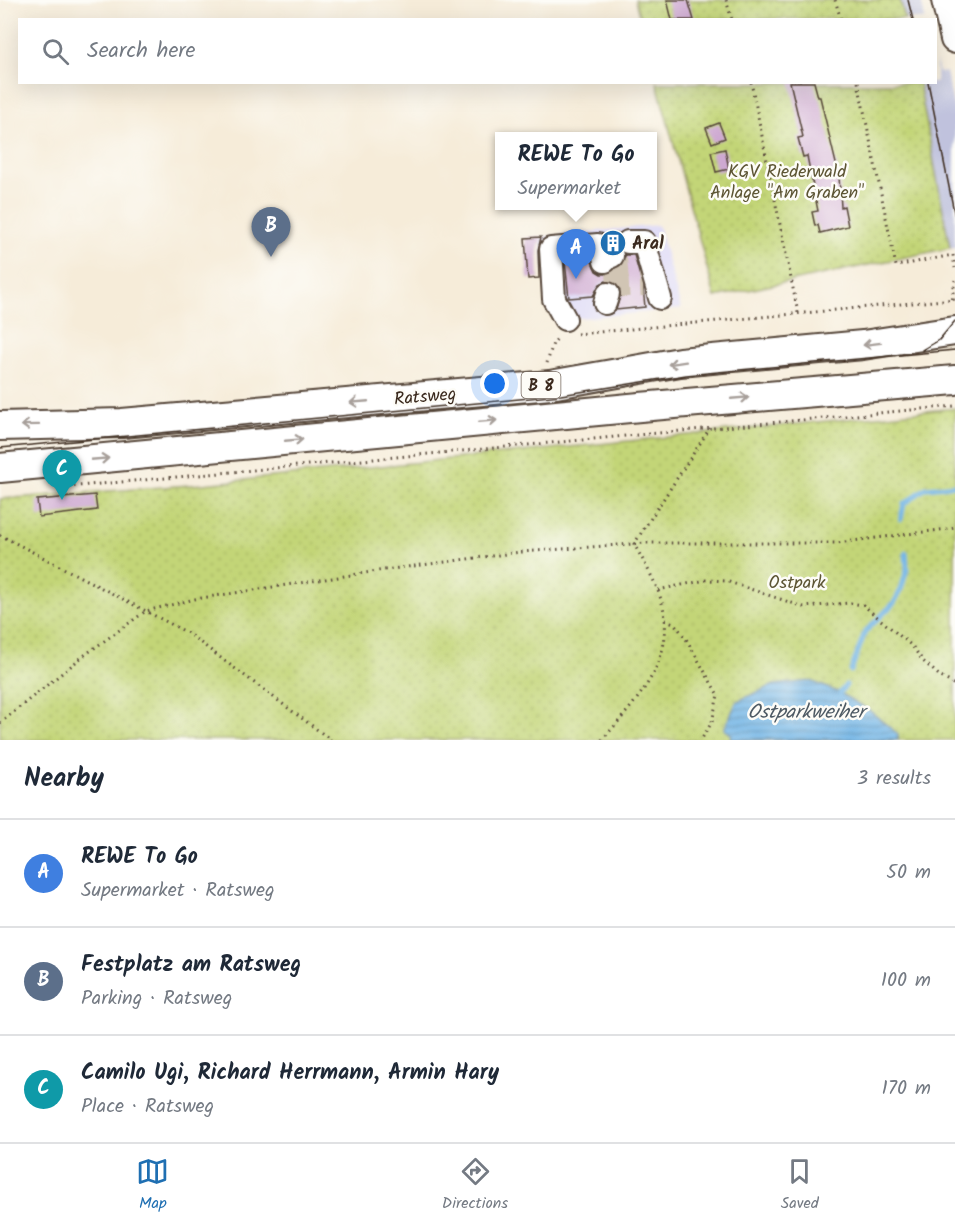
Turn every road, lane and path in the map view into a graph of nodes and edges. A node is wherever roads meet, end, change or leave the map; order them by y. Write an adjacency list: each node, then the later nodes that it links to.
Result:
1 (726, 0): 4 (path)
2 (835, 0): 5 (path)
3 (946, 0): 6 (main road)
4 (731, 18)
5 (841, 18)
6 (955, 39)
7 (751, 84): 13 (path)
8 (858, 84): 10 (path)
9 (635, 265): 14 (lane)
10 (955, 268)
11 (955, 280): 12 (path)
12 (953, 299): 13 (path)
13 (798, 313): 14 (path)
14 (566, 330): 16 (path)
15 (955, 331): 19 (main road, Ratsweg / B 8, one-way to 19)
16 (545, 369)
17 (955, 380): 21 (main road, Ratsweg / B 8, one-way to 17)
18 (955, 406): 20 (path)
19 (0, 426)
20 (711, 428): 22 (path); 25 (path)
21 (0, 468)
22 (56, 488)
23 (955, 528): 25 (path)
24 (0, 535): 27 (path)
25 (634, 544): 26 (path); 27 (path)
26 (658, 590): 28 (path); 29 (path)
27 (146, 611): 30 (path); 31 (path)
28 (665, 620): 32 (path); 33 (path)
29 (955, 685)
30 (0, 723)
31 (331, 740)
32 (602, 740)
33 (701, 740)

